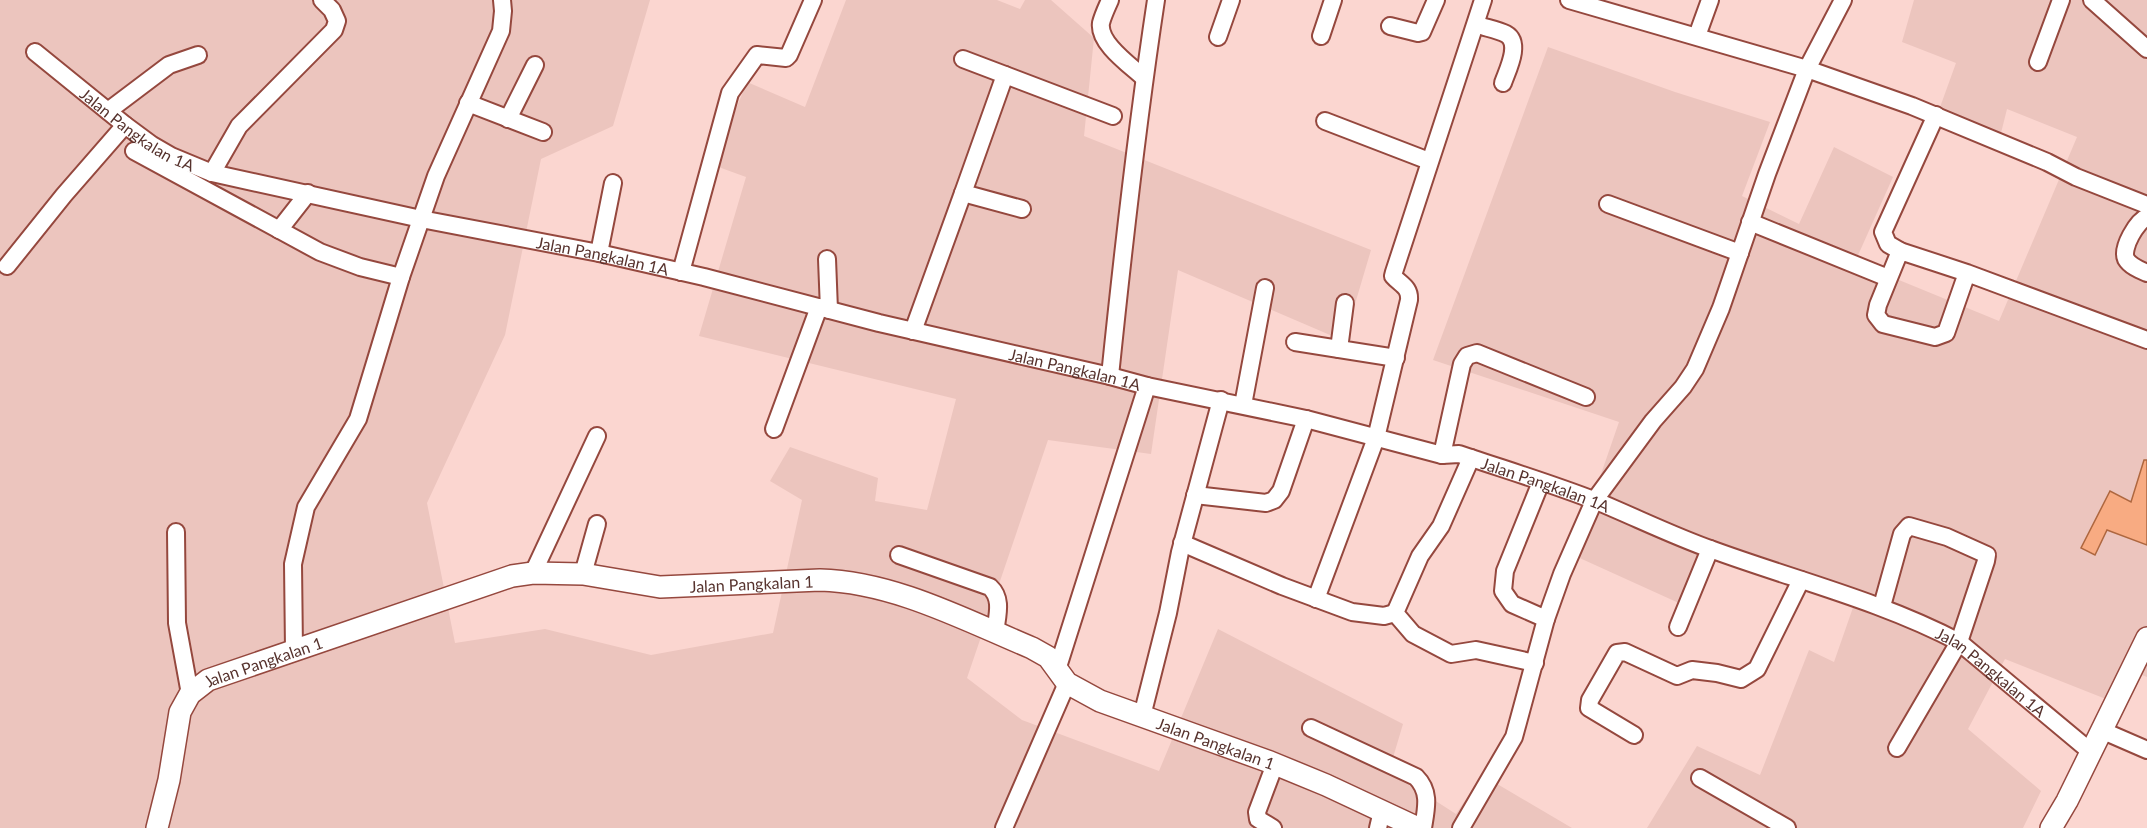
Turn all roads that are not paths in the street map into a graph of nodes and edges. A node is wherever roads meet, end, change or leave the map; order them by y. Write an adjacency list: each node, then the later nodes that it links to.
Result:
1 (322, 0): 40 (street)
2 (502, 0): 30 (street)
3 (813, 0): 56 (street)
4 (1110, 0): 28 (street)
5 (1156, 0): 28 (street)
6 (1231, 0): 19 (street)
7 (1333, 0): 17 (street)
8 (1436, 0): 16 (street)
9 (1483, 0): 39 (street)
10 (1569, 0): 18 (street)
11 (1710, 0): 18 (street)
12 (1843, 0): 26 (street)
13 (2061, 0): 24 (street)
14 (2092, 0): 20 (street)
15 (1478, 26): 29 (street)
16 (1390, 27)
17 (1322, 36)
18 (1697, 36): 26 (street)
19 (1218, 37)
20 (2147, 49)
21 (35, 52): 31 (street, Jalan Pangkalan 1A)
22 (198, 56): 31 (street)
23 (963, 59): 27 (street)
24 (2038, 62)
25 (534, 65): 34 (street)
26 (1807, 69): 32 (street); 49 (street)
27 (1005, 75): 33 (street); 43 (street)
28 (1144, 78): 69 (street)
29 (1503, 83)
30 (468, 103): 34 (street); 48 (street)
31 (108, 111): 36 (street, Jalan Pangkalan 1A)
32 (1936, 115): 45 (street); 51 (street)
33 (1113, 116)
34 (508, 118): 37 (street)
35 (1324, 121): 39 (street)
36 (125, 125): 40 (street, Jalan Pangkalan 1A); 55 (street)
37 (543, 132)
38 (134, 151): 50 (street)
39 (1429, 161): 68 (street)
40 (212, 173): 42 (street, Jalan Pangkalan 1A)
41 (612, 183): 52 (street)
42 (308, 193): 48 (street, Jalan Pangkalan 1A); 50 (street)
43 (963, 193): 46 (street); 64 (street)
44 (1608, 204): 53 (street)
45 (2147, 205)
46 (1022, 209)
47 (2147, 217): 58 (street)
48 (421, 219): 52 (street, Jalan Pangkalan 1A); 59 (street)
49 (1750, 222): 53 (street); 60 (street)
50 (279, 230): 59 (street)
51 (1900, 251): 57 (street); 60 (street)
52 (599, 253): 56 (street, Jalan Pangkalan 1A)
53 (1740, 254): 82 (street)
54 (827, 259): 63 (street)
55 (7, 266)
56 (681, 272): 63 (street, Jalan Pangkalan 1A)
57 (1967, 273): 60 (street); 65 (street)
58 (2147, 273)
59 (401, 277): 99 (street)
60 (1888, 278)
61 (1265, 288): 73 (street)
62 (1345, 303): 67 (street)
63 (824, 309): 64 (street, Jalan Pangkalan 1A); 75 (street)
64 (913, 331): 69 (street, Jalan Pangkalan 1A)
65 (2147, 340)
66 (1295, 342): 67 (street)
67 (1339, 349): 68 (street)
68 (1396, 358): 77 (street)
69 (1110, 376): 70 (street, Jalan Pangkalan 1A)
70 (1147, 386): 72 (street, Jalan Pangkalan 1A); 101 (street)
71 (1586, 397): 78 (street)
72 (1221, 400): 73 (street, Jalan Pangkalan 1A); 81 (street)
73 (1243, 405): 74 (street, Jalan Pangkalan 1A)
74 (1306, 419): 77 (street, Jalan Pangkalan 1A); 81 (street)
75 (774, 429)
76 (597, 436): 88 (street)
77 (1376, 438): 78 (street, Jalan Pangkalan 1A); 91 (street)
78 (1442, 455): 79 (street, Jalan Pangkalan 1A)
79 (1471, 458): 80 (street, Jalan Pangkalan 1A); 93 (street)
80 (1541, 482): 82 (street, Jalan Pangkalan 1A); 94 (street)
81 (1195, 495): 85 (street)
82 (1594, 501): 86 (street, Jalan Pangkalan 1A); 94 (street)
83 (597, 524): 89 (street)
84 (176, 532): 102 (street)
85 (1182, 543): 91 (street); 103 (street)
86 (1710, 549): 90 (street, Jalan Pangkalan 1A); 95 (street)
87 (899, 555): 96 (street)
88 (533, 573): 89 (main road, Jalan Pangkalan 1); 99 (main road, Jalan Pangkalan 1)
89 (583, 574): 96 (main road, Jalan Pangkalan 1)
90 (1800, 580): 92 (street, Jalan Pangkalan 1A); 106 (street)
91 (1316, 599): 93 (street)
92 (1882, 606): 98 (street, Jalan Pangkalan 1A); 98 (street)
93 (1395, 613): 100 (street)
94 (1546, 619): 100 (street)
95 (1678, 627)
96 (995, 633): 101 (main road, Jalan Pangkalan 1)
97 (2147, 638): 105 (main road)
98 (1959, 642): 107 (street); 109 (street, Jalan Pangkalan 1A)
99 (294, 650): 102 (main road, Jalan Pangkalan 1)
100 (1535, 663): 118 (street)
101 (1062, 676): 103 (main road, Jalan Pangkalan 1); 114 (street)
102 (190, 694): 113 (main road, Jalan Pangkalan 1)
103 (1142, 716): 110 (main road, Jalan Pangkalan 1)
104 (1311, 728): 117 (street)
105 (2101, 730): 108 (street); 109 (main road)
106 (1634, 735)
107 (1897, 748)
108 (2147, 750)
109 (2091, 752): 120 (main road)
110 (1275, 764): 112 (main road, Jalan Pangkalan 1); 115 (street)
111 (1700, 778): 119 (street)
112 (1380, 820): 116 (main road, Jalan Pangkalan 1)
113 (157, 828)
114 (1004, 828)
115 (1272, 828)
116 (1418, 828)
117 (1423, 828)
118 (1461, 828)
119 (1786, 828)
120 (2051, 828)

